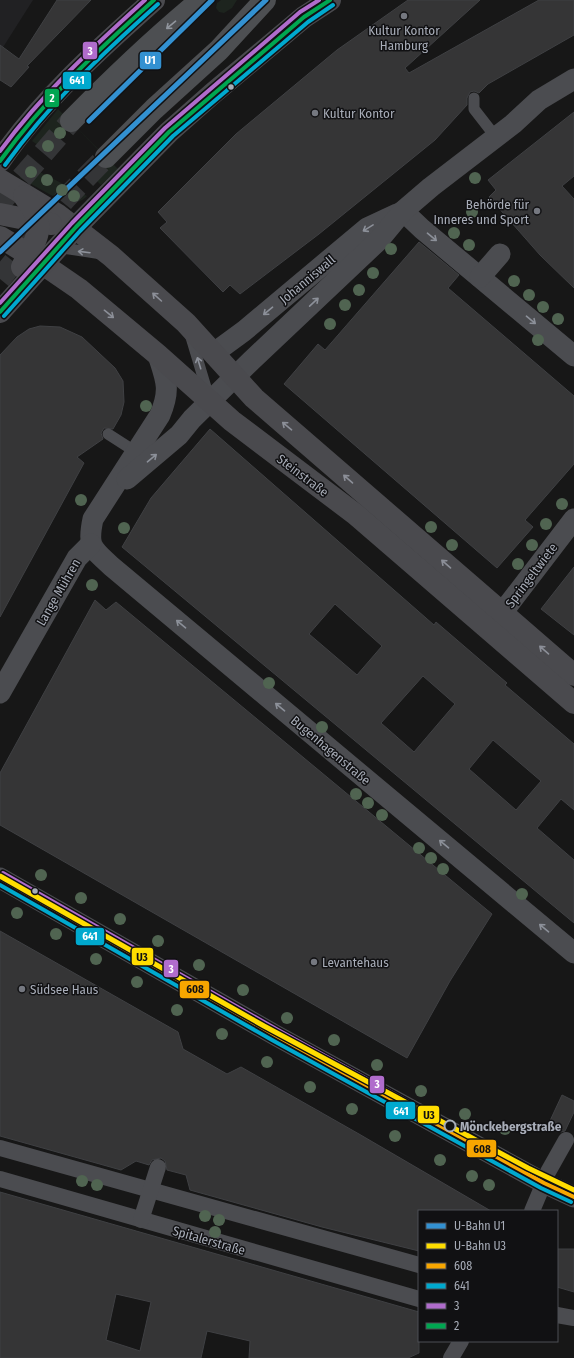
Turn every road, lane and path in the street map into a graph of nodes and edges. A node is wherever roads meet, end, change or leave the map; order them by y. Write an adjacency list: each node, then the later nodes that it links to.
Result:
1 (154, 0): 10 (main road)
2 (201, 0): 7 (main road, one-way to 7)
3 (265, 0): 9 (main road)
4 (330, 0): 15 (main road)
5 (574, 79): 8 (street, Johanniswall)
6 (474, 98): 8 (lane)
7 (71, 121)
8 (495, 136): 13 (street, Johanniswall)
9 (106, 157)
10 (0, 161)
11 (0, 180): 12 (main road, Steinstraße)
12 (22, 193): 15 (main road, Steinstraße); 17 (main road)
13 (403, 211): 21 (street, one-way to 21); 24 (street, Johanniswall, one-way to 24); 27 (street, Johanniswall, one-way to 13)
14 (0, 214): 17 (main road)
15 (76, 227): 17 (main road); 18 (main road); 20 (main road, Steinstraße)
16 (1, 238): 17 (main road, Steinstraße)
17 (36, 246): 18 (main road); 22 (main road); 25 (main road, Steinstraße, one-way to 25)
18 (58, 247): 20 (lane, one-way to 18)
19 (500, 254): 21 (street)
20 (111, 256): 23 (main road, Steinstraße, one-way to 20)
21 (480, 277): 26 (street, one-way to 26)
22 (4, 307)
23 (186, 323): 24 (main road, Steinstraße); 28 (lane, one-way to 23)
24 (214, 353): 27 (main road, Steinstraße)
25 (158, 355): 28 (main road, Steinstraße); 30 (street)
26 (574, 356)
27 (234, 377): 28 (street); 34 (main road, Steinstraße, one-way to 27)
28 (210, 401): 31 (street, one-way to 28); 37 (main road, Steinstraße)
29 (108, 434): 30 (lane)
30 (136, 452): 31 (street)
31 (111, 492): 33 (street)
32 (574, 519): 34 (street, Springeltwiete)
33 (91, 544): 36 (street, Lange Mühren); 39 (street, Bugenhagenstraße, one-way to 33)
34 (502, 613): 35 (main road, Steinstraße, one-way to 34)
35 (574, 675)
36 (0, 693)
37 (574, 703)
38 (0, 878): 47 (street)
39 (574, 953)
40 (566, 1140): 43 (street)
41 (0, 1148): 45 (street)
42 (158, 1167): 45 (street)
43 (548, 1172)
44 (0, 1178): 49 (street, Spitalerstraße)
45 (151, 1190): 49 (street); 50 (street)
46 (540, 1192): 48 (street)
47 (574, 1197)
48 (532, 1210)
49 (141, 1220): 51 (street, Spitalerstraße)
50 (418, 1265)
51 (418, 1299)
52 (558, 1316): 53 (street)
53 (574, 1318)
54 (460, 1342): 55 (street)
55 (452, 1358)

